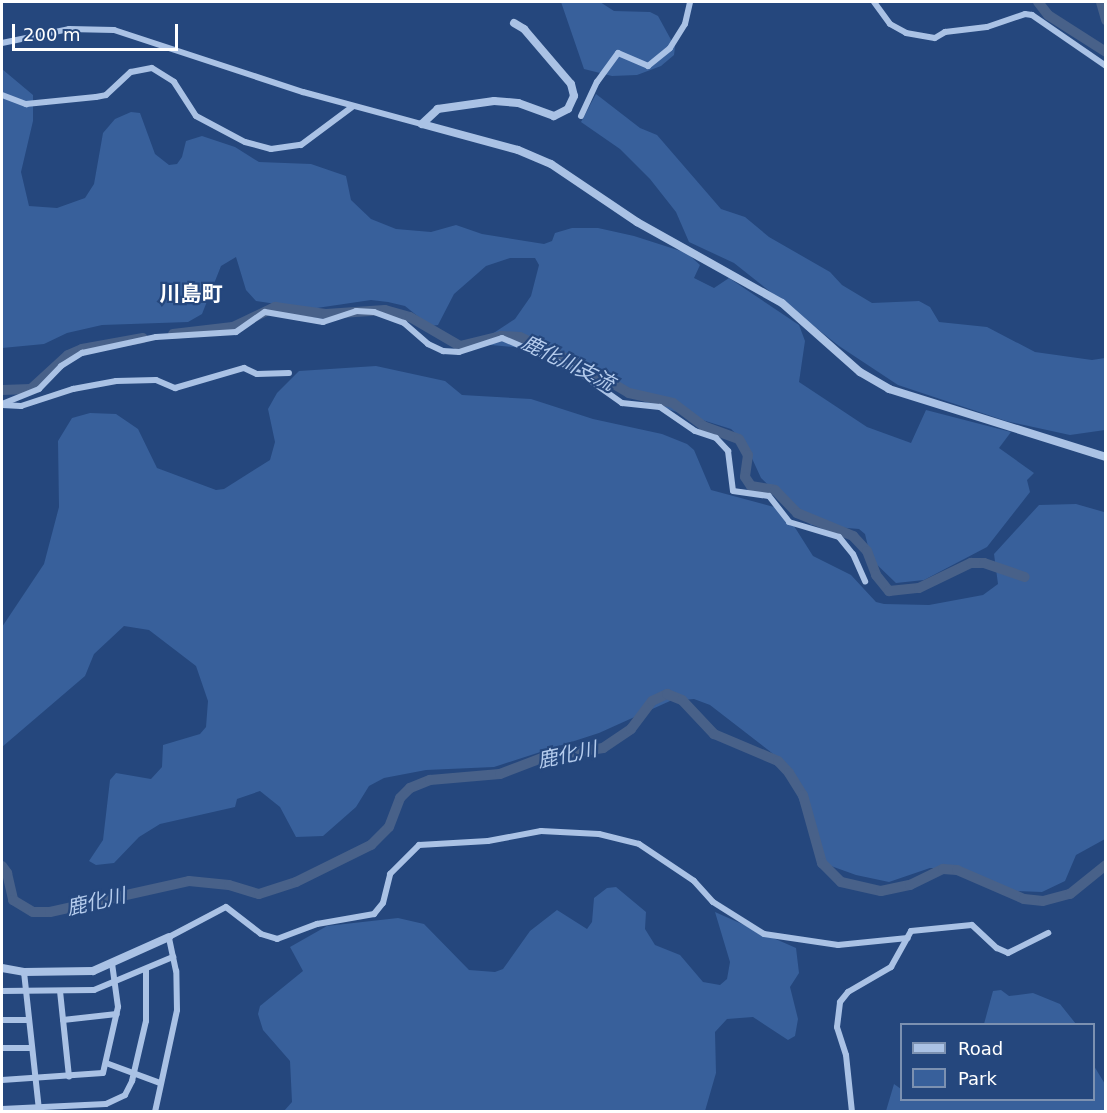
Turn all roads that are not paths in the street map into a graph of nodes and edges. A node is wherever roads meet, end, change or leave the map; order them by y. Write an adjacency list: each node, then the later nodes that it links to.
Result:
1 (690, 2): 8 (street)
2 (874, 2): 5 (street)
3 (514, 23): 9 (street)
4 (2, 43): 7 (street)
5 (1106, 66)
6 (2, 95): 7 (street)
7 (352, 106): 9 (street)
8 (581, 116)
9 (422, 124): 12 (street)
10 (289, 373): 11 (street)
11 (2, 405): 13 (street)
12 (1106, 457)
13 (865, 581)
14 (1048, 933): 16 (street)
15 (169, 937): 16 (street); 17 (street); 18 (street)
16 (908, 938): 41 (street)
17 (173, 957): 20 (street); 37 (street)
18 (112, 963): 21 (street); 22 (street)
19 (2, 968): 21 (street)
20 (146, 970): 22 (street); 33 (street)
21 (24, 972): 24 (street)
22 (117, 982): 25 (street); 26 (street)
23 (2, 991): 24 (street)
24 (26, 991): 25 (street); 28 (street)
25 (60, 991): 29 (street)
26 (117, 1014): 29 (street); 32 (street)
27 (2, 1020): 28 (street)
28 (29, 1020): 31 (street)
29 (63, 1020): 34 (street)
30 (2, 1048): 31 (street)
31 (32, 1048): 35 (street)
32 (106, 1063): 33 (street); 34 (street)
33 (134, 1073): 37 (street); 39 (street)
34 (69, 1077): 35 (street)
35 (35, 1079): 36 (street); 39 (street)
36 (2, 1080)
37 (160, 1083): 40 (street)
38 (2, 1109): 39 (street)
39 (39, 1110)
40 (155, 1112)
41 (852, 1112)

